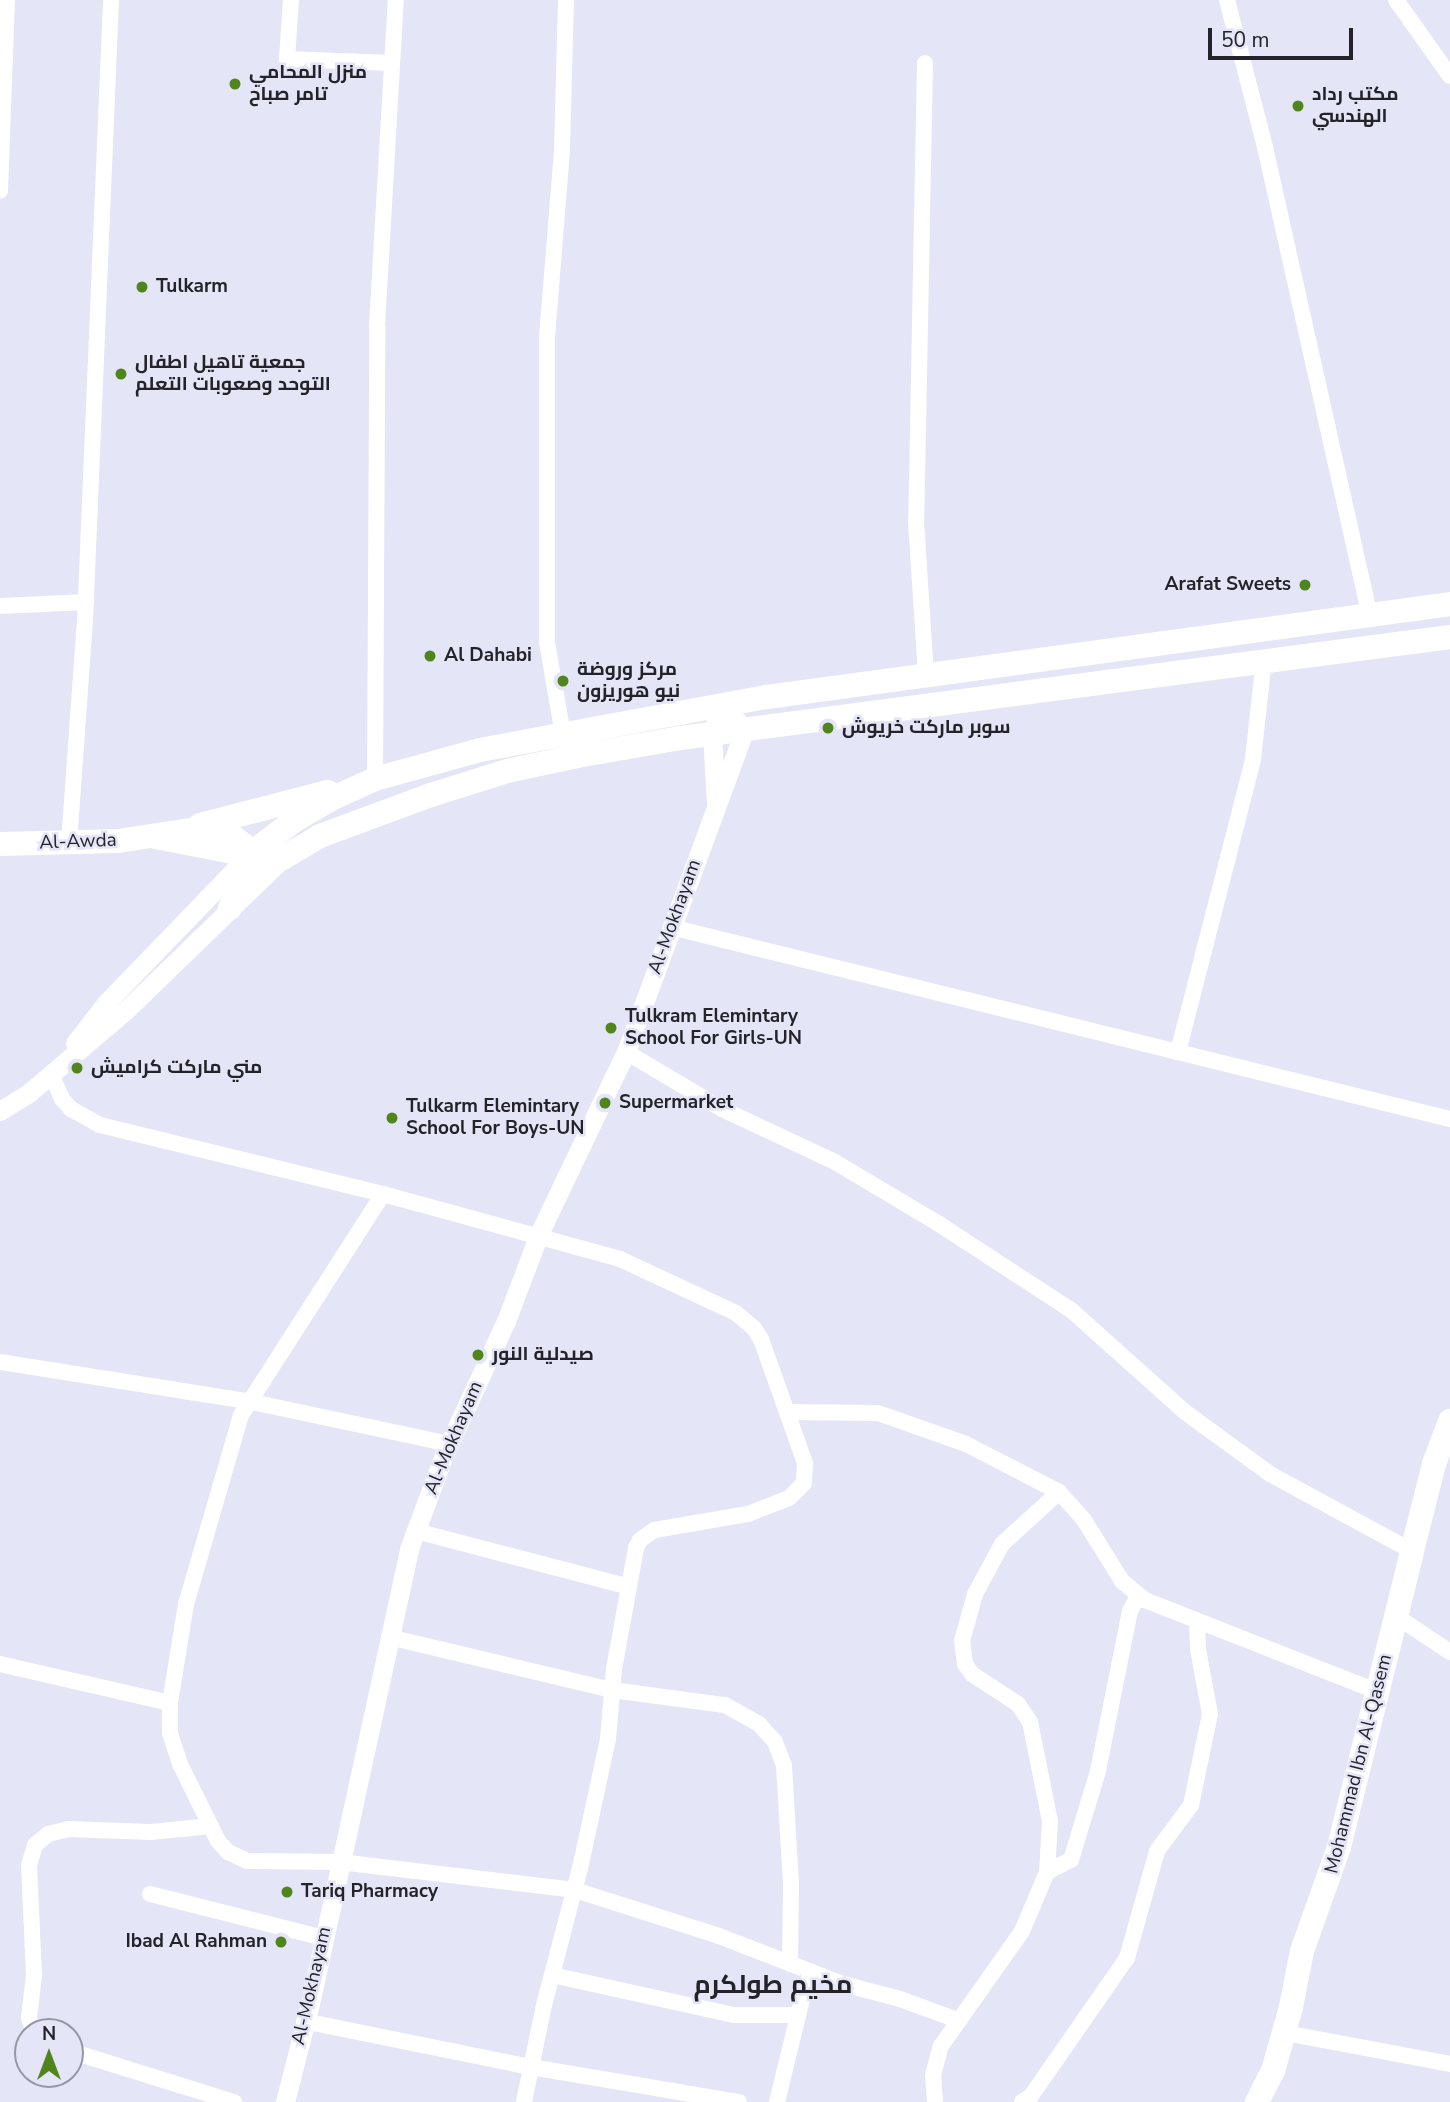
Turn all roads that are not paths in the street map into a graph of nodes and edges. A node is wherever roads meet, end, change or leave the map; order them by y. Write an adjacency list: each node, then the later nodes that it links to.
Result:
1 (7, 0): 11 (street)
2 (111, 0): 12 (street)
3 (291, 0): 8 (street)
4 (396, 0): 8 (street)
5 (566, 0): 21 (street)
6 (1227, 0): 15 (street)
7 (1395, 0): 10 (street)
8 (392, 63): 23 (street)
9 (925, 63): 18 (street)
10 (1450, 76)
11 (0, 191)
12 (86, 602): 14 (street); 27 (street)
13 (1450, 604): 15 (main road)
14 (0, 606)
15 (1370, 615): 18 (main road)
16 (1450, 637): 17 (main road)
17 (1264, 660): 20 (main road); 33 (street)
18 (926, 675): 19 (main road)
19 (721, 705): 20 (street); 21 (main road); 22 (street)
20 (745, 729): 22 (main road); 24 (street, Al-Mokhayam)
21 (563, 734): 23 (main road)
22 (712, 734): 24 (street); 29 (main road)
23 (375, 779): 25 (main road); 28 (main road)
24 (716, 804): 31 (street, Al-Mokhayam)
25 (156, 837): 27 (main road, Al-Awda); 28 (main road)
26 (0, 844): 27 (main road, Al-Awda)
27 (69, 844)
28 (249, 855): 29 (main road); 30 (main road); 34 (street)
29 (283, 858): 30 (street)
30 (230, 908): 34 (street)
31 (671, 928): 32 (street, Al-Mokhayam); 33 (street)
32 (626, 1052): 38 (street, Al-Mokhayam); 47 (street)
33 (1178, 1052): 36 (street)
34 (51, 1074): 35 (street); 37 (street)
35 (0, 1111)
36 (1450, 1119)
37 (383, 1194): 38 (street); 40 (street)
38 (539, 1234): 41 (street); 43 (street, Al-Mokhayam)
39 (0, 1362): 40 (street)
40 (246, 1408): 43 (street); 57 (street)
41 (787, 1412): 45 (street); 48 (street)
42 (1450, 1421): 44 (main road, Mohammad Ibn Al-Qasem)
43 (449, 1444): 46 (street, Al-Mokhayam)
44 (1442, 1467): 47 (main road, Mohammad Ibn Al-Qasem)
45 (1059, 1492): 49 (street); 60 (street)
46 (416, 1531): 48 (street); 52 (street, Al-Mokhayam)
47 (1412, 1551): 50 (main road, Mohammad Ibn Al-Qasem)
48 (629, 1587): 55 (street)
49 (1138, 1596): 51 (street); 60 (street)
50 (1396, 1616): 53 (street); 56 (main road, Mohammad Ibn Al-Qasem)
51 (1197, 1621): 56 (street); 81 (street)
52 (388, 1637): 55 (street); 59 (street, Al-Mokhayam)
53 (1450, 1653)
54 (0, 1664): 57 (street)
55 (612, 1690): 61 (street); 64 (street)
56 (1376, 1691): 71 (main road, Mohammad Ibn Al-Qasem)
57 (170, 1703): 58 (street)
58 (211, 1826): 59 (street); 68 (street)
59 (340, 1862): 61 (street); 63 (street, Al-Mokhayam)
60 (1047, 1872): 69 (street)
61 (575, 1890): 64 (street); 66 (street)
62 (150, 1894): 63 (street)
63 (324, 1938): 70 (street, Al-Mokhayam)
64 (790, 1964): 65 (street)
65 (809, 1971): 67 (street); 69 (street)
66 (552, 1975): 67 (street); 74 (street)
67 (797, 2015): 79 (street)
68 (29, 2018)
69 (957, 2020): 80 (street)
70 (304, 2021): 74 (street); 76 (street, Al-Mokhayam)
71 (1285, 2033): 73 (street); 82 (main road, Mohammad Ibn Al-Qasem)
72 (84, 2055): 75 (street)
73 (1450, 2064)
74 (531, 2067): 77 (street); 78 (street)
75 (234, 2102)
76 (285, 2102)
77 (524, 2102)
78 (738, 2102)
79 (777, 2102)
80 (935, 2102)
81 (1022, 2102)
82 (1257, 2102)

